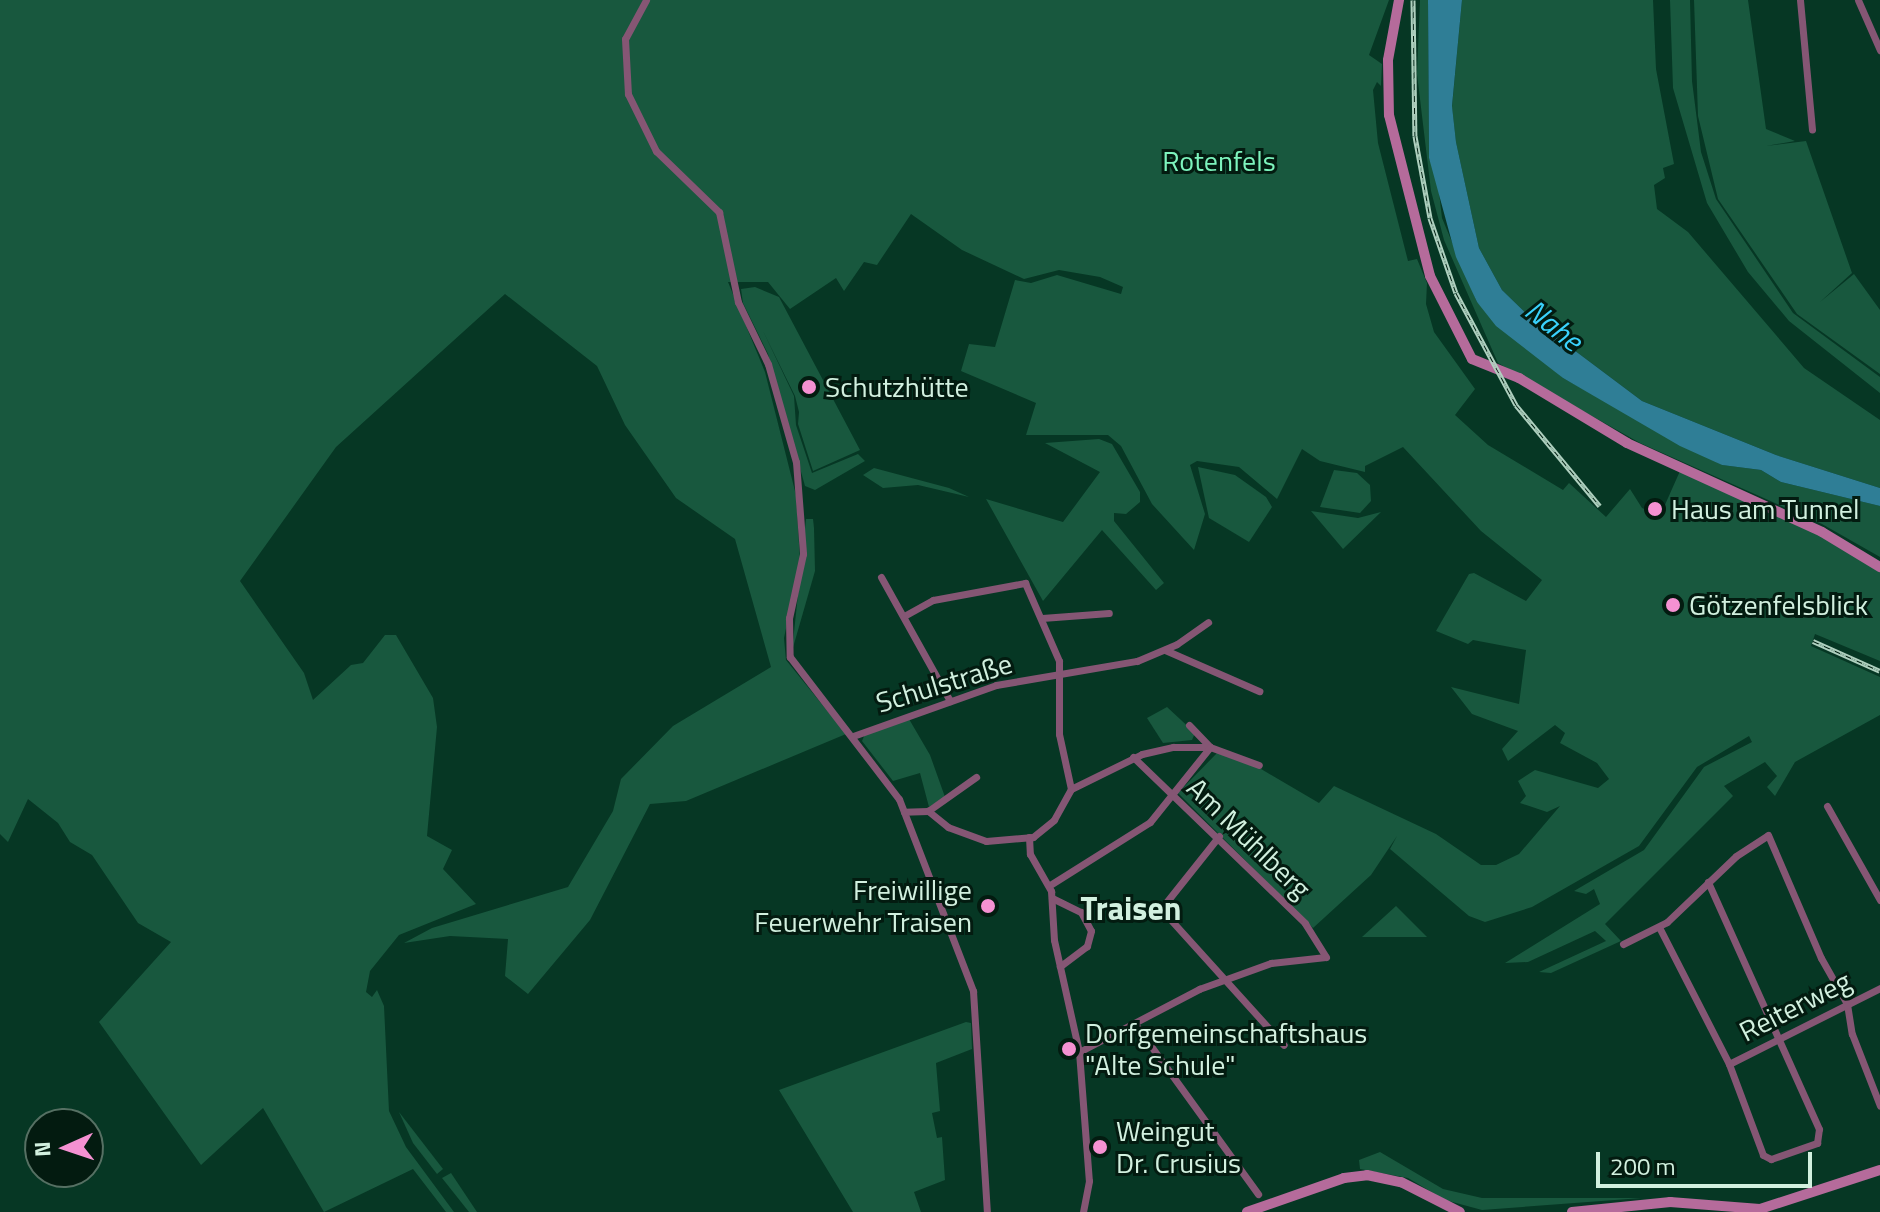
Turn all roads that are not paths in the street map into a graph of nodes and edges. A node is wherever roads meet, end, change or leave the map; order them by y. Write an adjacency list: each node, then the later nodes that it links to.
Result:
1 (646, 0): 18 (street)
2 (1399, 0): 7 (main road)
3 (1800, 0): 6 (street)
4 (1858, 0): 5 (street)
5 (1880, 50)
6 (1812, 129)
7 (1880, 567)
8 (881, 577): 10 (street)
9 (1109, 613): 11 (street)
10 (904, 616): 11 (street); 16 (street)
11 (1042, 618): 14 (street)
12 (1208, 622): 13 (street, Schulstraße)
13 (1165, 650): 14 (street, Schulstraße); 15 (street)
14 (1060, 676): 16 (street, Schulstraße); 23 (street)
15 (1259, 691)
16 (950, 701): 18 (street, Schulstraße)
17 (1189, 725): 19 (street)
18 (853, 736): 27 (street)
19 (1210, 747): 20 (street); 21 (street); 24 (street)
20 (1133, 757): 23 (street); 24 (street, Am Mühlberg)
21 (1259, 765)
22 (976, 777): 26 (street)
23 (1071, 789): 29 (street)
24 (1173, 794): 28 (street, Am Mühlberg); 31 (street)
25 (1827, 806): 33 (street)
26 (928, 811): 27 (street); 29 (street)
27 (904, 812): 48 (street)
28 (1219, 836): 37 (street); 37 (street, Am Mühlberg)
29 (1029, 837): 31 (street)
30 (1708, 882): 34 (street); 39 (street); 41 (street)
31 (1050, 885): 32 (street)
32 (1052, 898): 36 (street); 36 (street)
33 (1880, 900)
34 (1659, 927): 35 (street); 44 (street)
35 (1623, 944)
36 (1060, 966): 43 (street)
37 (1227, 979): 40 (street); 42 (street)
38 (1880, 988): 39 (street, Reiterweg)
39 (1847, 1004): 41 (street, Reiterweg); 45 (street)
40 (1135, 1024): 43 (street); 47 (street)
41 (1780, 1038): 44 (street, Reiterweg); 44 (street)
42 (1284, 1045)
43 (1079, 1052): 49 (street)
44 (1729, 1064)
45 (1880, 1106)
46 (1880, 1170): 52 (main road)
47 (1258, 1194)
48 (987, 1212)
49 (1083, 1212)
50 (1247, 1212): 51 (main road)
51 (1460, 1212)
52 (1572, 1212)

